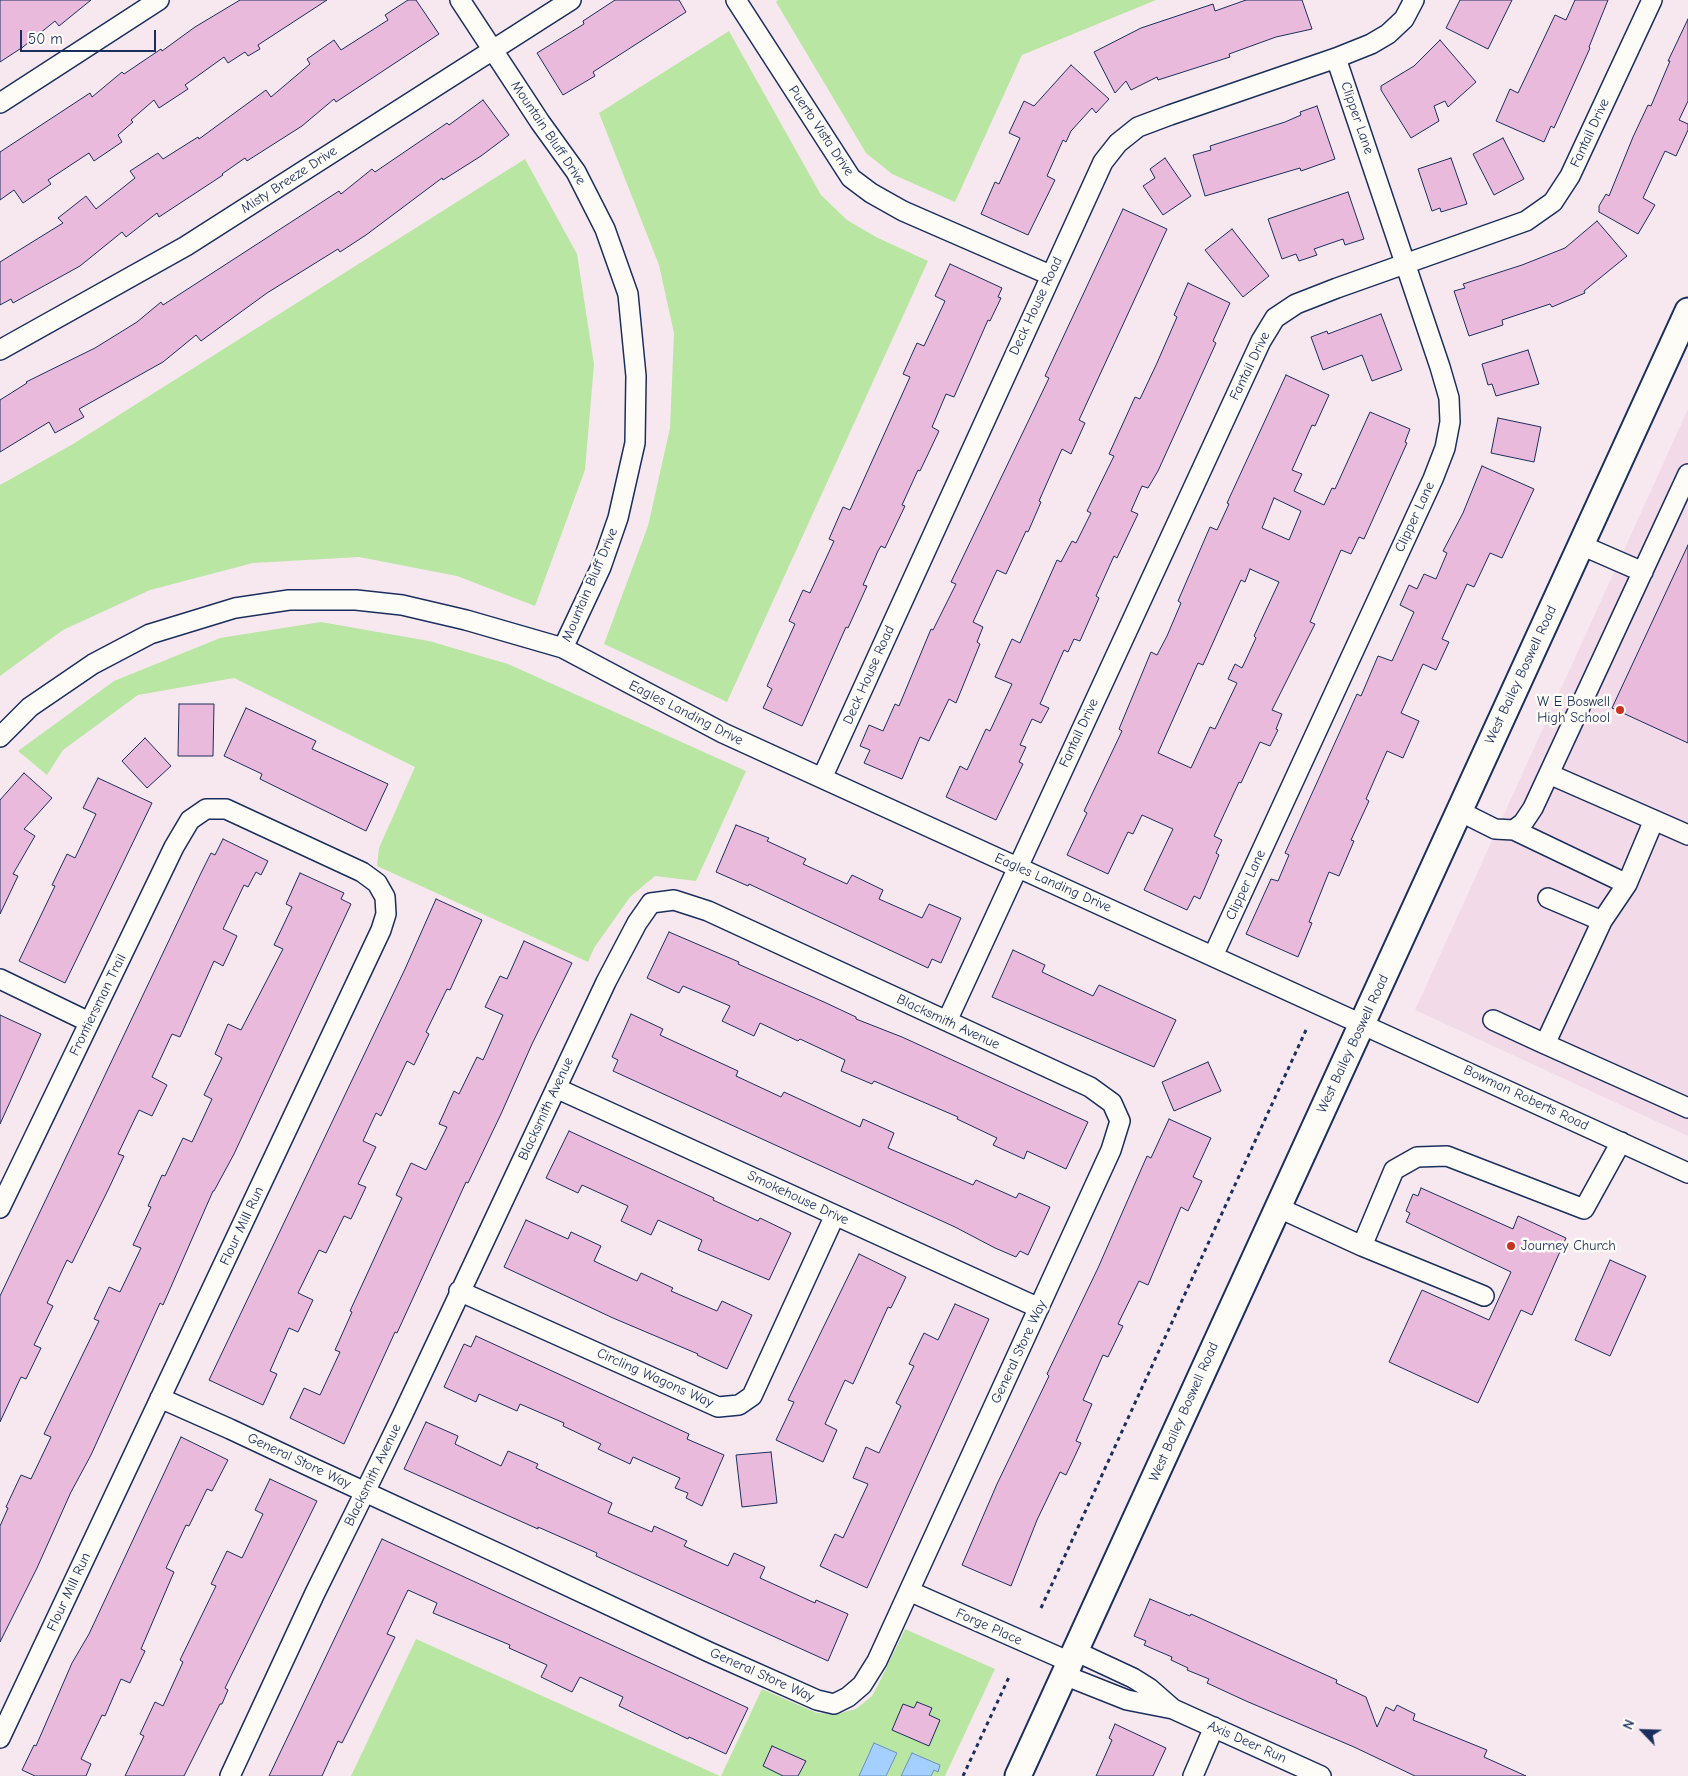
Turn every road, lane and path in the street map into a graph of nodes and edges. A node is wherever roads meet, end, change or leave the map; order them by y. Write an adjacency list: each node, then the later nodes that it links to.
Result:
1 (159, 0): 9 (street)
2 (460, 0): 7 (street, Mountain Bluff Drive)
3 (572, 0): 7 (street, Misty Breeze Drive)
4 (736, 0): 11 (street, Puerto Vista Drive)
5 (1414, 0): 8 (street, Deck House Road)
6 (1652, 0): 10 (street, Fantail Drive)
7 (492, 49): 13 (street, Misty Breeze Drive); 17 (street, Mountain Bluff Drive)
8 (1336, 58): 10 (street, Clipper Lane); 11 (street, Deck House Road)
9 (0, 103)
10 (1405, 262): 26 (street, Fantail Drive); 30 (street, Clipper Lane)
11 (1050, 275): 20 (street, Deck House Road)
12 (1688, 311): 15 (main road, West Bailey Boswell Road)
13 (0, 350)
14 (1688, 474): 16 (street)
15 (1581, 545): 16 (street); 22 (main road, West Bailey Boswell Road)
16 (1643, 572): 19 (street)
17 (563, 648): 18 (street, Eagles Landing Drive); 20 (street, Eagles Landing Drive)
18 (0, 737)
19 (1549, 774): 23 (street); 24 (street)
20 (822, 778): 26 (street, Eagles Landing Drive)
21 (206, 809): 34 (street, Frontiersman Trail); 50 (street, Flour Mill Run)
22 (1459, 811): 24 (street); 35 (main road, West Bailey Boswell Road)
23 (1654, 820): 25 (street); 27 (street)
24 (1514, 830): 27 (street)
25 (1688, 835)
26 (1017, 867): 30 (street, Eagles Landing Drive); 33 (street, Fantail Drive)
27 (1627, 884): 29 (street)
28 (1548, 898): 29 (street)
29 (1602, 921): 37 (street)
30 (1213, 956): 35 (street, Eagles Landing Drive)
31 (0, 979): 34 (street)
32 (1493, 1020): 37 (street)
33 (947, 1021): 38 (street, Blacksmith Avenue); 39 (street, Blacksmith Avenue)
34 (89, 1022): 44 (street, Frontiersman Trail)
35 (1363, 1024): 41 (street, Bowman Roberts Road); 43 (main road, West Bailey Boswell Road)
36 (1306, 1030): 53 (path)
37 (1545, 1044): 40 (street)
38 (556, 1088): 45 (street, Smokehouse Drive); 47 (street, Blacksmith Avenue)
39 (1112, 1103): 49 (street, General Store Way)
40 (1688, 1108)
41 (1621, 1142): 42 (street, Bowman Roberts Road); 46 (street)
42 (1688, 1173)
43 (1277, 1207): 46 (street); 54 (main road, West Bailey Boswell Road)
44 (0, 1208)
45 (835, 1216): 47 (street, Circling Wagons Way); 49 (street, Smokehouse Drive)
46 (1362, 1246): 48 (street)
47 (459, 1291): 51 (street, Blacksmith Avenue)
48 (1484, 1296)
49 (1039, 1308): 52 (street, General Store Way)
50 (160, 1398): 51 (street, General Store Way); 58 (street, Flour Mill Run)
51 (365, 1492): 52 (street, General Store Way); 59 (street, Blacksmith Avenue)
52 (909, 1591): 54 (street, Forge Place)
53 (1040, 1608)
54 (1070, 1663): 56 (street, Axis Deer Run); 56 (street, Axis Deer Run); 61 (main road, West Bailey Boswell Road)
55 (1010, 1675): 60 (path)
56 (1173, 1709): 57 (street, Axis Deer Run)
57 (1214, 1727): 62 (street); 63 (street, Axis Deer Run)
58 (0, 1738)
59 (230, 1776)
60 (963, 1776)
61 (1018, 1776)
62 (1193, 1776)
63 (1321, 1776)

